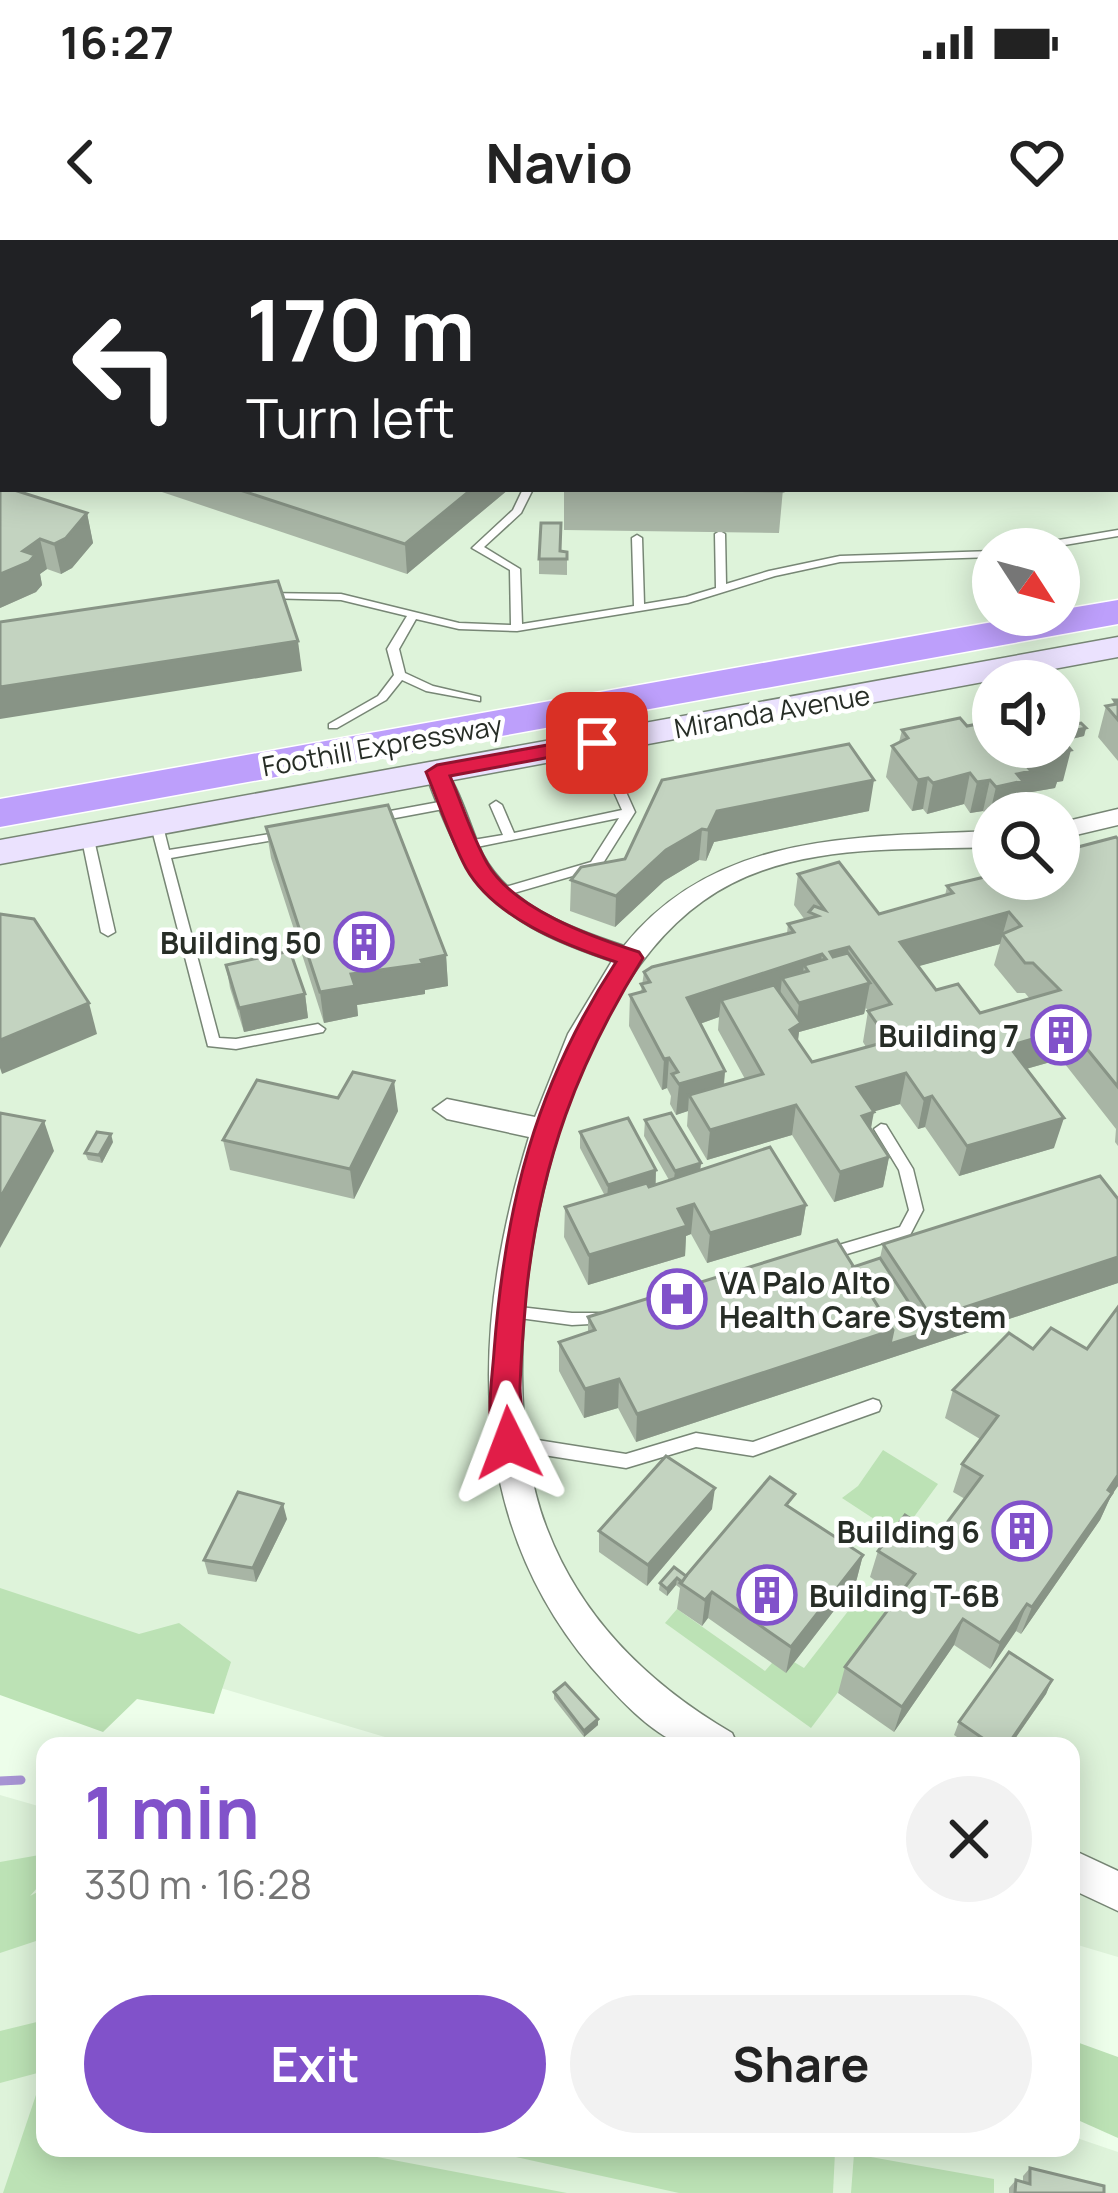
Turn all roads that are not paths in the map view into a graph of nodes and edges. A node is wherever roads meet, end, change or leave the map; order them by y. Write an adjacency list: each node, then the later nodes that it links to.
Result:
1 (527, 492): 15 (lane)
2 (1118, 533): 5 (lane)
3 (720, 534): 9 (lane)
4 (637, 538): 12 (lane)
5 (1080, 539)
6 (972, 555): 9 (lane)
7 (1118, 579): 8 (highway)
8 (1080, 586)
9 (721, 591): 12 (lane)
10 (248, 596): 14 (lane)
11 (972, 606): 18 (highway, Foothill Expressway)
12 (639, 609): 15 (lane)
13 (1118, 612): 25 (highway, Foothill Expressway)
14 (413, 615): 15 (lane); 17 (lane)
15 (517, 628)
16 (1118, 647): 22 (street, Miranda Avenue)
17 (400, 675): 18 (lane); 19 (lane)
18 (476, 699): 19 (highway, Foothill Expressway)
19 (333, 726): 21 (highway, Foothill Expressway)
20 (616, 784): 24 (lane)
21 (0, 786)
22 (444, 788): 27 (lane); 32 (street, Miranda Avenue); 34 (street)
23 (496, 805): 31 (lane)
24 (628, 812): 31 (lane); 36 (lane)
25 (0, 813)
26 (1118, 817): 28 (street)
27 (366, 819)
28 (1080, 826)
29 (298, 831): 32 (lane)
30 (87, 835): 32 (street, Miranda Avenue); 35 (street, Miranda Avenue); 37 (lane)
31 (510, 838): 34 (lane)
32 (160, 839): 39 (lane)
33 (972, 839): 38 (street)
34 (467, 845): 36 (street)
35 (0, 852)
36 (500, 893): 38 (street)
37 (108, 932)
38 (631, 958): 42 (street)
39 (318, 1029)
40 (447, 1109): 42 (street)
41 (881, 1129): 43 (lane)
42 (546, 1130): 45 (street)
43 (815, 1257)
44 (636, 1309): 45 (lane)
45 (511, 1312): 47 (street)
46 (873, 1406): 47 (lane)
47 (509, 1443): 48 (street)
48 (707, 1737)
49 (1080, 1872): 50 (street)
50 (1118, 1891)

